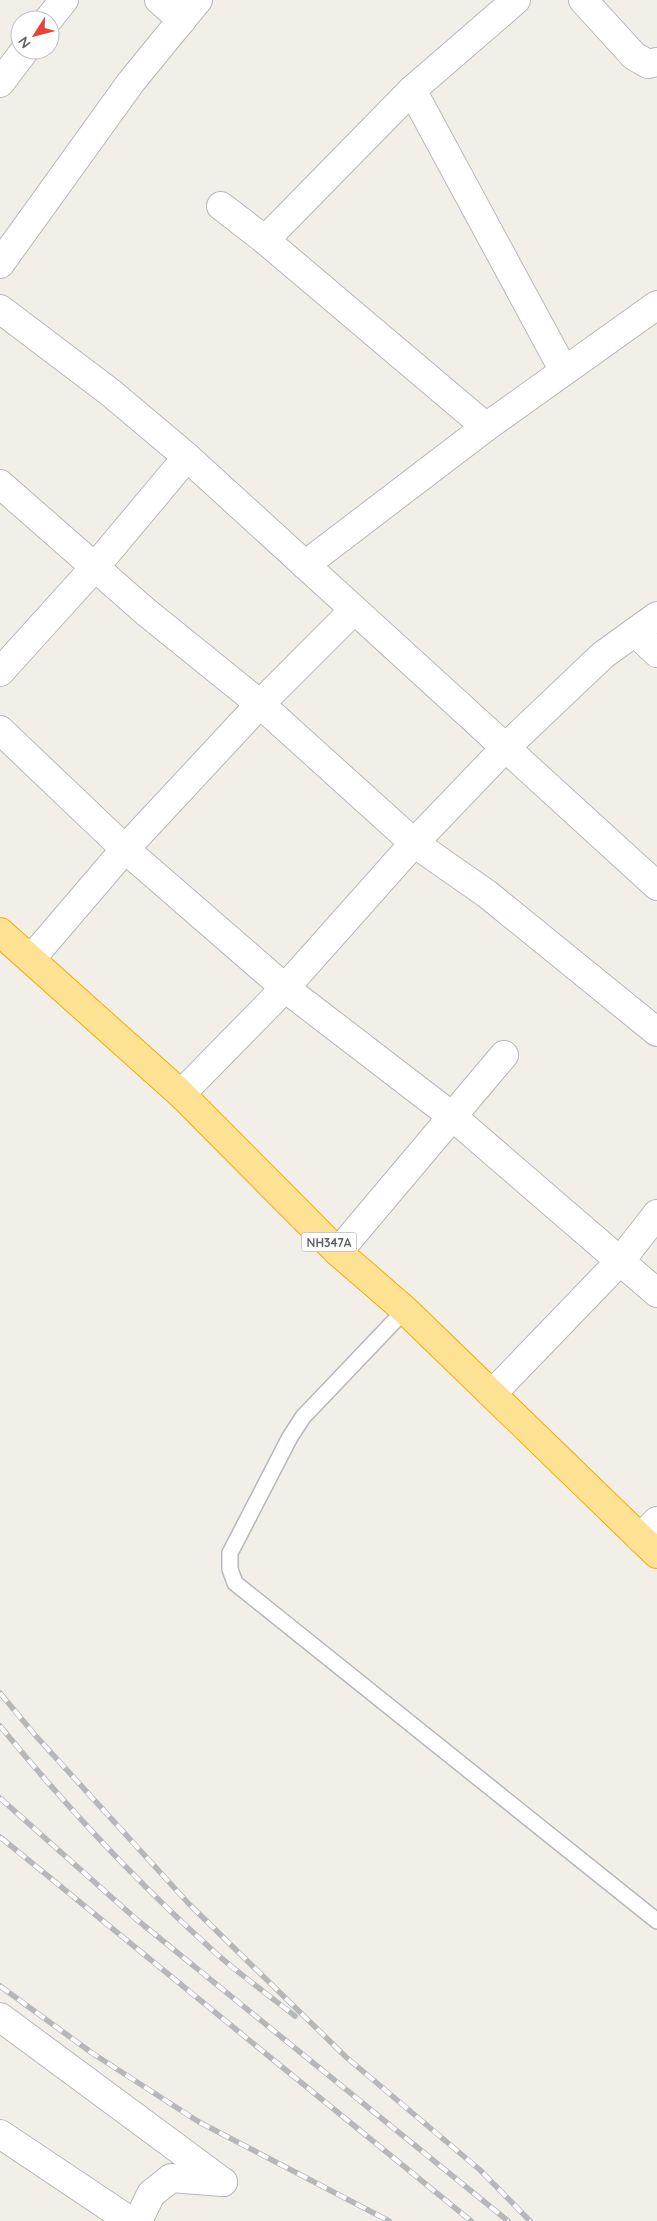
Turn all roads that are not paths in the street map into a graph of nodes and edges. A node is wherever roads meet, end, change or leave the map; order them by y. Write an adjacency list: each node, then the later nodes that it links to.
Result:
1 (64, 0): 5 (street)
2 (159, 0): 6 (street)
3 (516, 0): 10 (street)
4 (583, 0): 8 (street)
5 (56, 10)
6 (190, 10): 13 (street)
7 (17, 60): 9 (street)
8 (657, 62)
9 (0, 83)
10 (412, 90): 12 (street); 16 (street)
11 (221, 206): 12 (street)
12 (265, 240): 17 (street)
13 (0, 264)
14 (657, 305): 16 (street)
15 (0, 309): 18 (street)
16 (564, 371): 17 (street)
17 (486, 426): 20 (street)
18 (187, 457): 20 (street); 21 (street)
19 (0, 484): 21 (street)
20 (305, 565): 22 (street)
21 (95, 567): 26 (street); 27 (street)
22 (354, 610): 27 (street); 29 (street)
23 (657, 616): 24 (street)
24 (635, 632): 25 (street); 29 (street)
25 (657, 653)
26 (0, 672)
27 (260, 704): 30 (street); 31 (street)
28 (0, 730): 31 (street)
29 (506, 747): 30 (street); 32 (street)
30 (414, 843): 35 (street); 36 (street)
31 (125, 849): 34 (street); 35 (street)
32 (657, 886)
33 (0, 932): 34 (highway, NH347A)
34 (31, 960): 38 (highway, NH347A)
35 (285, 988): 38 (street); 39 (street)
36 (657, 1032)
37 (504, 1055): 39 (street)
38 (181, 1094): 41 (highway, NH347A)
39 (453, 1117): 41 (street); 42 (street)
40 (657, 1214): 42 (street)
41 (338, 1252): 44 (highway, NH347A)
42 (621, 1260): 43 (street); 45 (street)
43 (657, 1292)
44 (405, 1310): 45 (highway, NH347A); 47 (lane)
45 (492, 1394): 46 (highway, NH347A)
46 (651, 1538)
47 (657, 1921)
48 (0, 2017): 51 (street)
49 (0, 2134): 50 (street)
50 (130, 2221)
51 (138, 2221)

